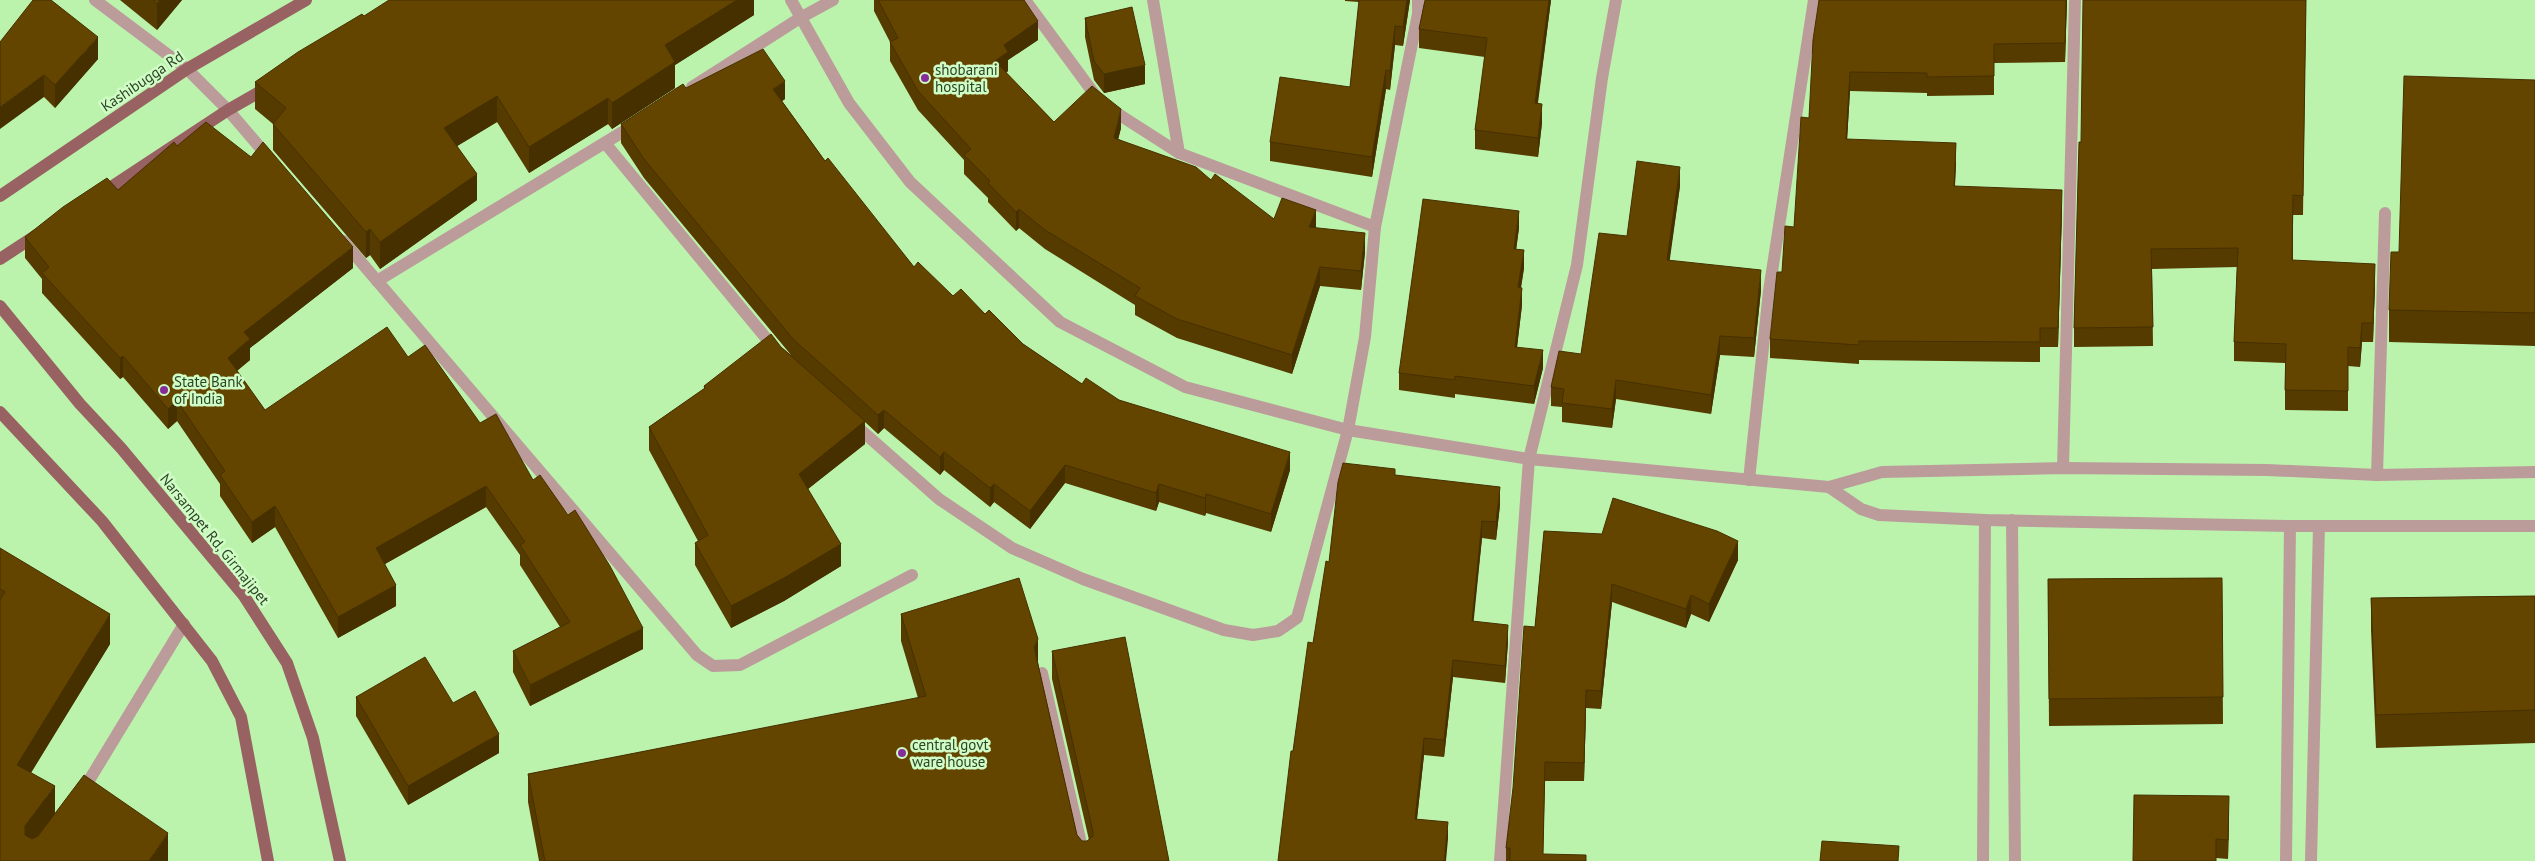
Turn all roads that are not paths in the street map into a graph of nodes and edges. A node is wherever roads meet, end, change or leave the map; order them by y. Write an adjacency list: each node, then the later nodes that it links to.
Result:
1 (95, 0): 12 (street)
2 (306, 0): 12 (main road, Kashibugga Rd)
3 (791, 0): 11 (street)
4 (833, 0): 11 (street)
5 (1025, 0): 18 (street)
6 (1153, 0): 18 (street)
7 (1418, 0): 24 (street)
8 (1616, 0): 33 (street)
9 (1814, 0): 37 (street)
10 (2075, 0): 34 (street)
11 (800, 18): 14 (street); 32 (street)
12 (187, 69): 15 (street); 20 (main road, Kashibugga Rd)
13 (280, 80): 15 (main road)
14 (678, 96)
15 (228, 110): 19 (street); 21 (main road)
16 (645, 117): 17 (street)
17 (604, 143): 27 (street); 29 (street)
18 (1179, 153): 24 (street)
19 (280, 170)
20 (0, 196)
21 (90, 201)
22 (2385, 213): 36 (street)
23 (49, 227): 26 (main road)
24 (1375, 227): 32 (street)
25 (332, 229): 27 (street)
26 (0, 259)
27 (377, 281): 44 (street)
28 (0, 306): 49 (main road, Narsampet Rd, Girmajipet)
29 (781, 356)
30 (0, 412): 45 (main road)
31 (845, 415): 32 (street)
32 (1348, 430): 33 (street)
33 (1530, 459): 37 (street); 51 (street)
34 (2063, 468): 36 (street); 38 (street)
35 (2535, 472): 36 (street)
36 (2377, 475)
37 (1749, 480): 38 (street)
38 (1829, 487): 39 (street)
39 (1984, 520): 40 (street); 52 (street)
40 (2012, 520): 41 (street); 53 (street)
41 (2290, 526): 42 (street); 54 (street)
42 (2319, 526): 43 (street); 55 (street)
43 (2535, 526)
44 (912, 575)
45 (184, 624): 47 (street); 48 (main road)
46 (1042, 673): 50 (street)
47 (78, 799)
48 (268, 861)
49 (340, 861)
50 (1085, 861)
51 (1500, 861)
52 (1983, 861)
53 (2015, 861)
54 (2286, 861)
55 (2311, 861)

